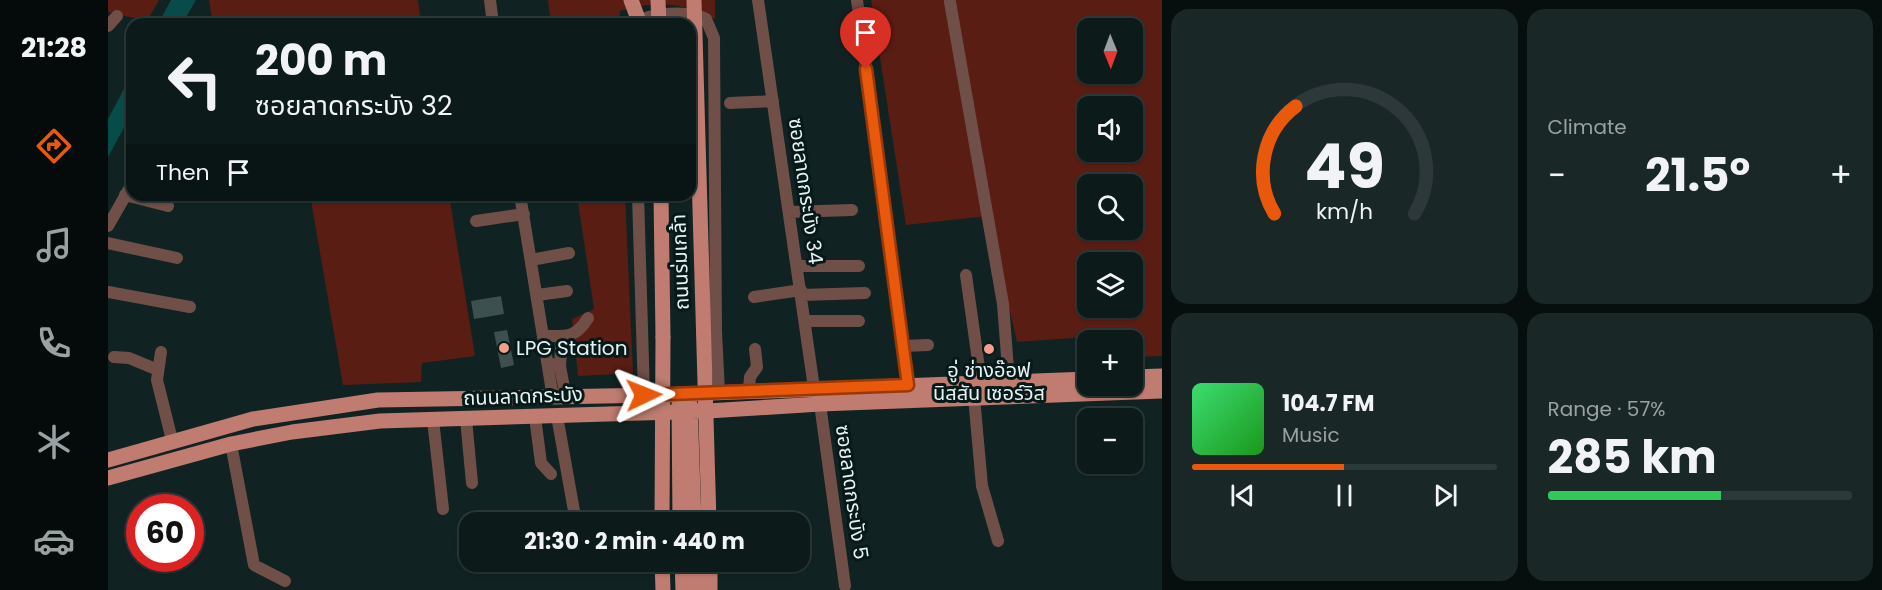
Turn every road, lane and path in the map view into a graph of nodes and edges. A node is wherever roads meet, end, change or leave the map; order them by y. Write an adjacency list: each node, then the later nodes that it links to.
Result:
1 (489, 0): 8 (street)
2 (631, 0): 9 (main road, bridge)
3 (658, 0): 11 (main road, bridge)
4 (694, 0): 12 (main road, ถนนร่มเกล้า, bridge)
5 (758, 0): 14 (street, ซอยลาดกระบัง 34)
6 (857, 0): 47 (street)
7 (950, 2): 56 (street)
8 (493, 18)
9 (636, 18)
10 (644, 18): 62 (street)
11 (659, 18)
12 (695, 18)
13 (696, 70): 84 (main road, ถนนร่มเกล้า, bridge)
14 (773, 101): 15 (street); 23 (street, ซอยลาดกระบัง 34)
15 (730, 103)
16 (126, 195): 26 (street)
17 (156, 201): 21 (street)
18 (521, 201): 24 (street)
19 (638, 201): 64 (street)
20 (661, 201): 82 (main road, ถนนร่มเกล้า, bridge)
21 (168, 206)
22 (852, 210): 23 (street)
23 (789, 212): 31 (street, ซอยลาดกระบัง 34)
24 (524, 214): 25 (street); 30 (street)
25 (476, 221)
26 (108, 226)
27 (108, 243): 29 (street)
28 (570, 253): 30 (street)
29 (177, 258)
30 (531, 260): 38 (street)
31 (797, 266): 32 (street); 36 (street, ซอยลาดกระบัง 34)
32 (859, 266)
33 (966, 275): 60 (street)
34 (567, 291): 38 (street)
35 (108, 292): 40 (street)
36 (801, 292): 37 (street); 39 (street); 42 (street, ซอยลาดกระบัง 34)
37 (865, 293)
38 (537, 295): 44 (street)
39 (754, 297)
40 (190, 307)
41 (588, 318): 45 (street)
42 (805, 321): 43 (street); 58 (street, ซอยลาดกระบัง 34)
43 (859, 321)
44 (544, 336): 45 (street); 51 (street)
45 (562, 336): 51 (street)
46 (928, 345): 47 (street)
47 (903, 346): 57 (street)
48 (755, 349): 59 (street)
49 (161, 352): 52 (street)
50 (114, 357): 52 (street)
51 (554, 364): 65 (street)
52 (158, 370): 74 (street)
53 (1162, 376): 54 (main road)
54 (1143, 377)
55 (1077, 379): 56 (main road, ถนนลาดกระบัง)
56 (1010, 382): 60 (main road, ถนนลาดกระบัง)
57 (908, 385): 58 (main road, ถนนลาดกระบัง); 60 (main road, ถนนลาดกระบัง)
58 (814, 388): 59 (main road, ถนนลาดกระบัง)
59 (749, 390): 62 (main road, ถนนลาดกระบัง)
60 (978, 390): 61 (main road, ถนนลาดกระบัง); 67 (main road, ถนนลาดกระบัง); 85 (street)
61 (1162, 391)
62 (719, 392): 63 (main road, ถนนลาดกระบัง)
63 (684, 394): 64 (main road, ถนนลาดกระบัง); 68 (main road)
64 (644, 395): 65 (main road, ถนนลาดกระบัง)
65 (560, 398): 66 (main road, ถนนลาดกระบัง)
66 (378, 400): 73 (main road); 74 (main road, ถนนลาดกระบัง)
67 (820, 404): 68 (main road, ถนนลาดกระบัง); 91 (street, ซอยลาดกระบัง 5)
68 (685, 412): 69 (main road, ถนนลาดกระบัง); 83 (main road)
69 (557, 416): 70 (main road, ถนนลาดกระบัง); 81 (street)
70 (535, 417): 71 (main road, ถนนลาดกระบัง); 77 (street)
71 (466, 419): 72 (main road, ถนนลาดกระบัง); 79 (street)
72 (433, 420): 73 (main road, ถนนลาดกระบัง); 80 (street)
73 (380, 421): 75 (main road, ถนนลาดกระบัง)
74 (172, 440): 76 (main road, ถนนลาดกระบัง)
75 (231, 444): 78 (main road, ถนนลาดกระบัง); 90 (street)
76 (108, 460)
77 (551, 474)
78 (108, 478)
79 (472, 483)
80 (443, 509)
81 (574, 512)
82 (662, 512)
83 (687, 512)
84 (709, 512)
85 (998, 541)
86 (662, 572): 92 (main road)
87 (682, 572): 93 (main road)
88 (695, 572): 94 (main road)
89 (710, 572): 95 (main road)
90 (285, 580)
91 (845, 586)
92 (663, 590)
93 (683, 590)
94 (695, 590)
95 (711, 590)

